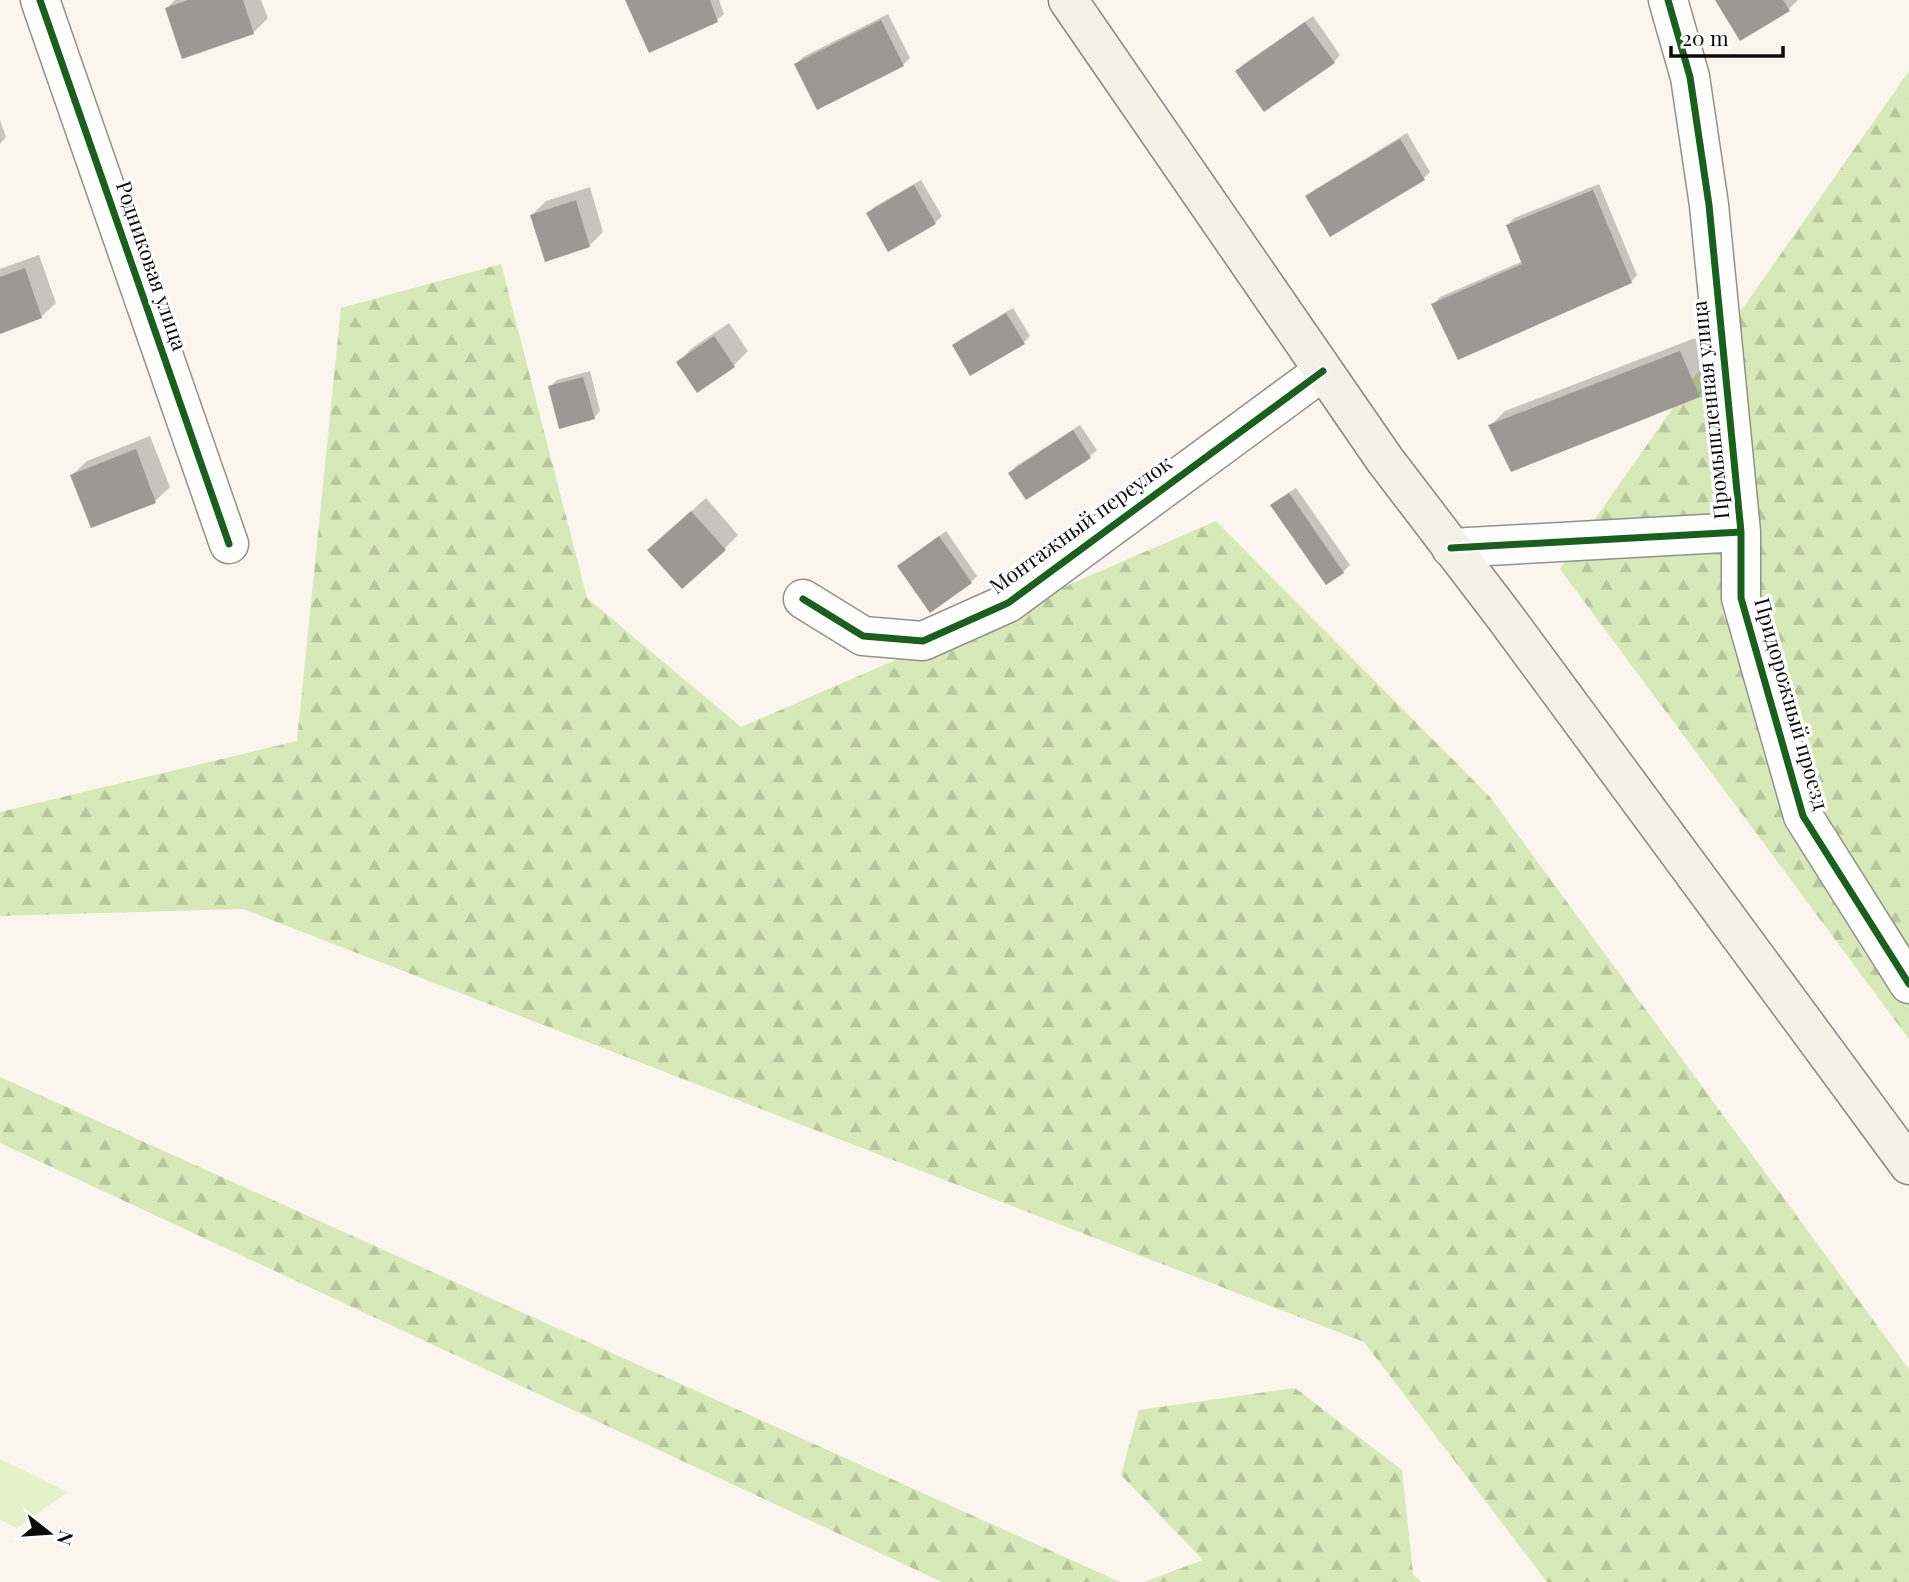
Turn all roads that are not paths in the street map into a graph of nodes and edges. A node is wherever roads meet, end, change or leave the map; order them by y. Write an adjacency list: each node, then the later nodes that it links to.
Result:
1 (40, 0): 6 (street, Родниковая улица)
2 (1068, 0): 4 (main road)
3 (1668, 0): 5 (street, Промышленная улица)
4 (1323, 371): 7 (main road); 8 (street, Монтажный переулок)
5 (1741, 532): 7 (street, Промышленная улица); 9 (street, Придорожный проезд)
6 (229, 544)
7 (1451, 548): 10 (main road)
8 (803, 599)
9 (1909, 984)
10 (1909, 1165)

